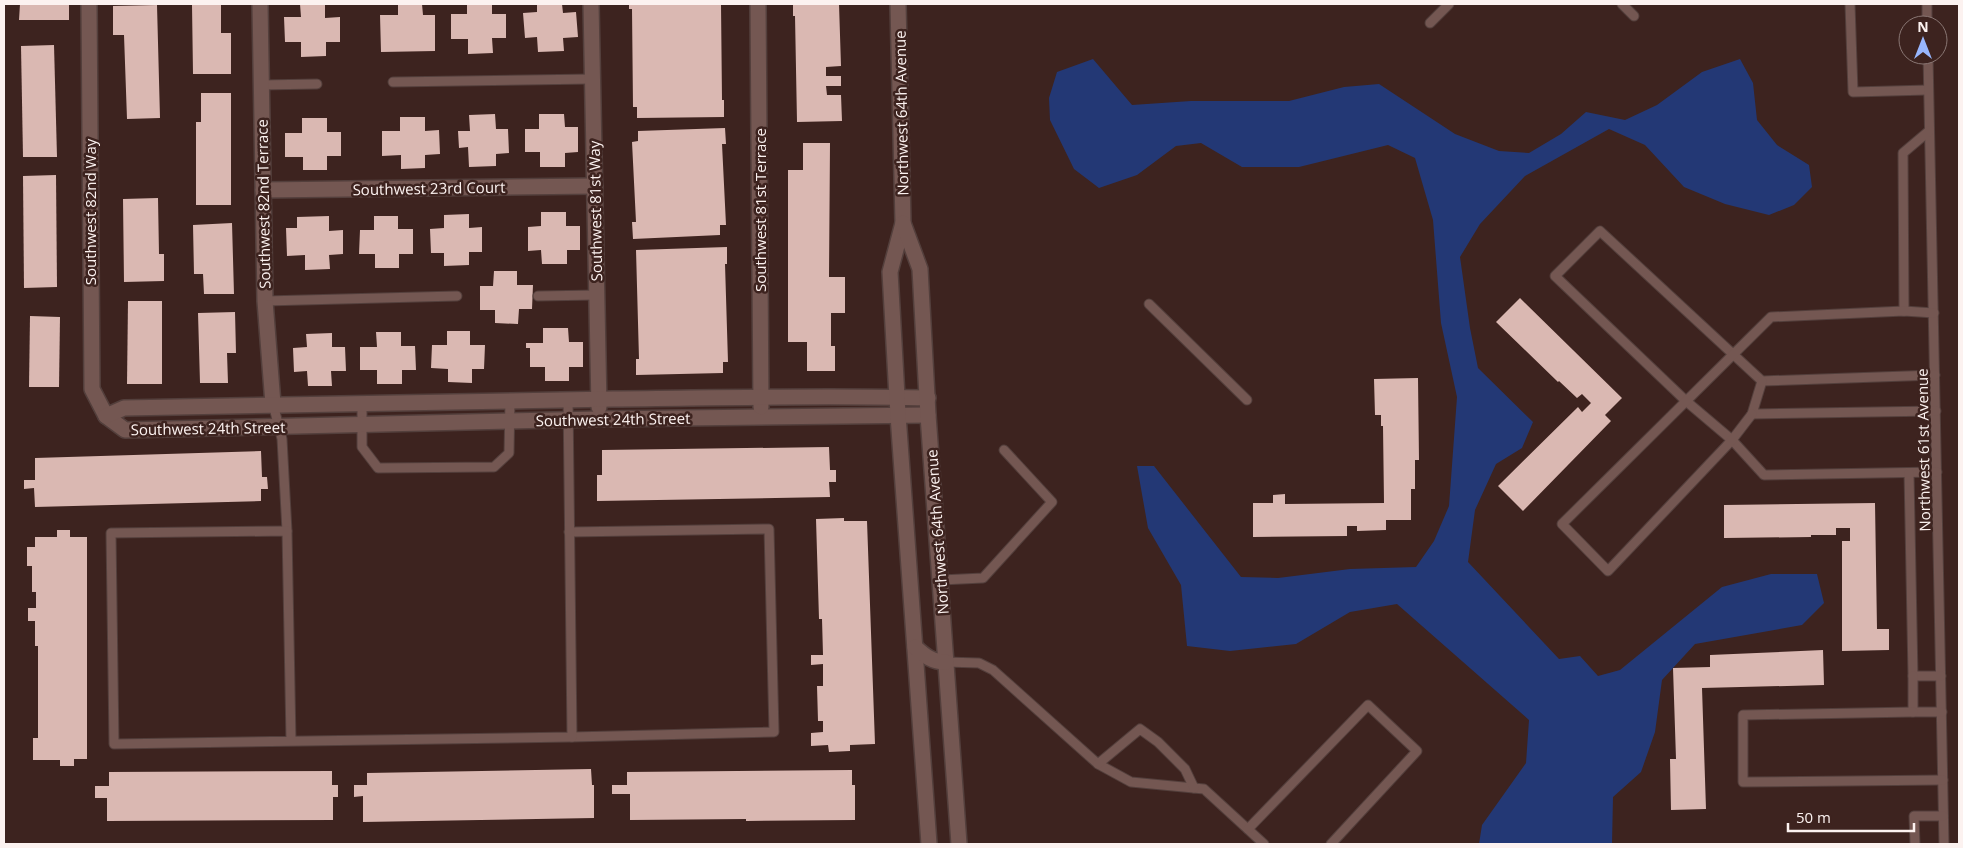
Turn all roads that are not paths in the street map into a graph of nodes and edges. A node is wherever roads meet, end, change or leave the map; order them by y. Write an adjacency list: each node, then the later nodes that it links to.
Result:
1 (89, 4): 45 (street, Southwest 82nd Way)
2 (260, 4): 15 (street, Southwest 82nd Terrace)
3 (591, 4): 12 (street, Southwest 81st Way)
4 (758, 4): 31 (street, Southwest 81st Terrace)
5 (898, 4): 20 (street, Northwest 64th Avenue)
6 (1449, 4): 10 (lane)
7 (1622, 4): 9 (lane)
8 (1850, 4): 16 (lane)
9 (1634, 16)
10 (1430, 23)
11 (1928, 65): 16 (lane, Northwest 61st Avenue)
12 (592, 79): 13 (lane); 18 (street, Southwest 81st Way)
13 (393, 82)
14 (317, 84): 15 (lane)
15 (261, 85): 19 (street, Southwest 82nd Terrace)
16 (1928, 90): 17 (lane, Northwest 61st Avenue)
17 (1929, 131): 26 (lane); 27 (lane, Northwest 61st Avenue)
18 (595, 186): 19 (street, Southwest 23rd Court); 21 (street, Southwest 81st Way)
19 (263, 190): 24 (street, Southwest 82nd Terrace)
20 (903, 223): 32 (street, Northwest 64th Avenue); 33 (street, Northwest 64th Avenue)
21 (596, 295): 23 (lane); 34 (street, Southwest 81st Way)
22 (457, 296): 24 (lane)
23 (538, 296)
24 (265, 301): 40 (street, Southwest 82nd Terrace)
25 (1149, 304): 37 (lane)
26 (1904, 312): 27 (lane); 28 (lane)
27 (1934, 313): 29 (lane, Northwest 61st Avenue)
28 (1734, 354): 30 (lane); 38 (lane); 38 (lane)
29 (1936, 376): 30 (lane); 41 (lane, Northwest 61st Avenue)
30 (1762, 381): 42 (lane)
31 (761, 397): 32 (street, Southwest 24th Street); 34 (street, Southwest 24th Street); 46 (street, Southwest 81st Terrace)
32 (897, 398): 33 (street, Southwest 24th Street); 43 (street, Northwest 64th Avenue)
33 (928, 398): 44 (street, Northwest 64th Avenue)
34 (598, 399): 36 (street, Southwest 24th Street); 47 (street, Southwest 81st Way)
35 (510, 400): 36 (street, Southwest 24th Street); 39 (street, Southwest 24th Street); 48 (lane)
36 (568, 400): 49 (lane)
37 (1247, 400)
38 (1686, 401): 52 (lane); 52 (lane)
39 (362, 403): 40 (street, Southwest 24th Street); 50 (lane)
40 (274, 404): 45 (street, Southwest 24th Street); 51 (lane)
41 (1936, 411): 42 (lane); 54 (lane, Northwest 61st Avenue)
42 (1752, 414): 52 (lane)
43 (898, 415): 44 (street, Southwest 24th Street); 46 (street, Southwest 24th Street); 59 (street, Northwest 64th Avenue)
44 (928, 415): 58 (street, Northwest 64th Avenue)
45 (106, 416): 51 (street, Southwest 24th Street)
46 (762, 417): 47 (street, Southwest 24th Street)
47 (599, 419): 49 (street, Southwest 24th Street)
48 (510, 420): 49 (street, Southwest 24th Street); 50 (street, Southwest 24th Street); 50 (lane)
49 (568, 420): 57 (lane)
50 (362, 424): 51 (street, Southwest 24th Street)
51 (279, 427): 56 (lane)
52 (1732, 440): 55 (lane)
53 (1004, 450): 58 (lane)
54 (1937, 472): 55 (lane); 62 (lane, Northwest 61st Avenue)
55 (1909, 473): 61 (lane)
56 (286, 531): 66 (lane); 66 (lane)
57 (569, 532): 65 (lane); 65 (lane)
58 (941, 580): 60 (street, Northwest 64th Avenue)
59 (915, 647): 60 (street); 72 (street, Northwest 64th Avenue)
60 (946, 662): 67 (lane); 73 (street, Northwest 64th Avenue)
61 (1913, 676): 62 (lane); 63 (lane)
62 (1941, 676): 64 (lane, Northwest 61st Avenue)
63 (1913, 712): 64 (lane); 68 (lane)
64 (1942, 712): 68 (lane, Northwest 61st Avenue)
65 (572, 737): 66 (lane)
66 (291, 741)
67 (1098, 764): 69 (lane); 69 (lane)
68 (1943, 780): 70 (lane, Northwest 61st Avenue)
69 (1194, 788): 71 (lane)
70 (1944, 816): 76 (lane); 77 (lane, Northwest 61st Avenue)
71 (1248, 829): 74 (lane); 75 (lane)
72 (929, 844)
73 (959, 844)
74 (1264, 844)
75 (1331, 844)
76 (1915, 844)
77 (1944, 844)

